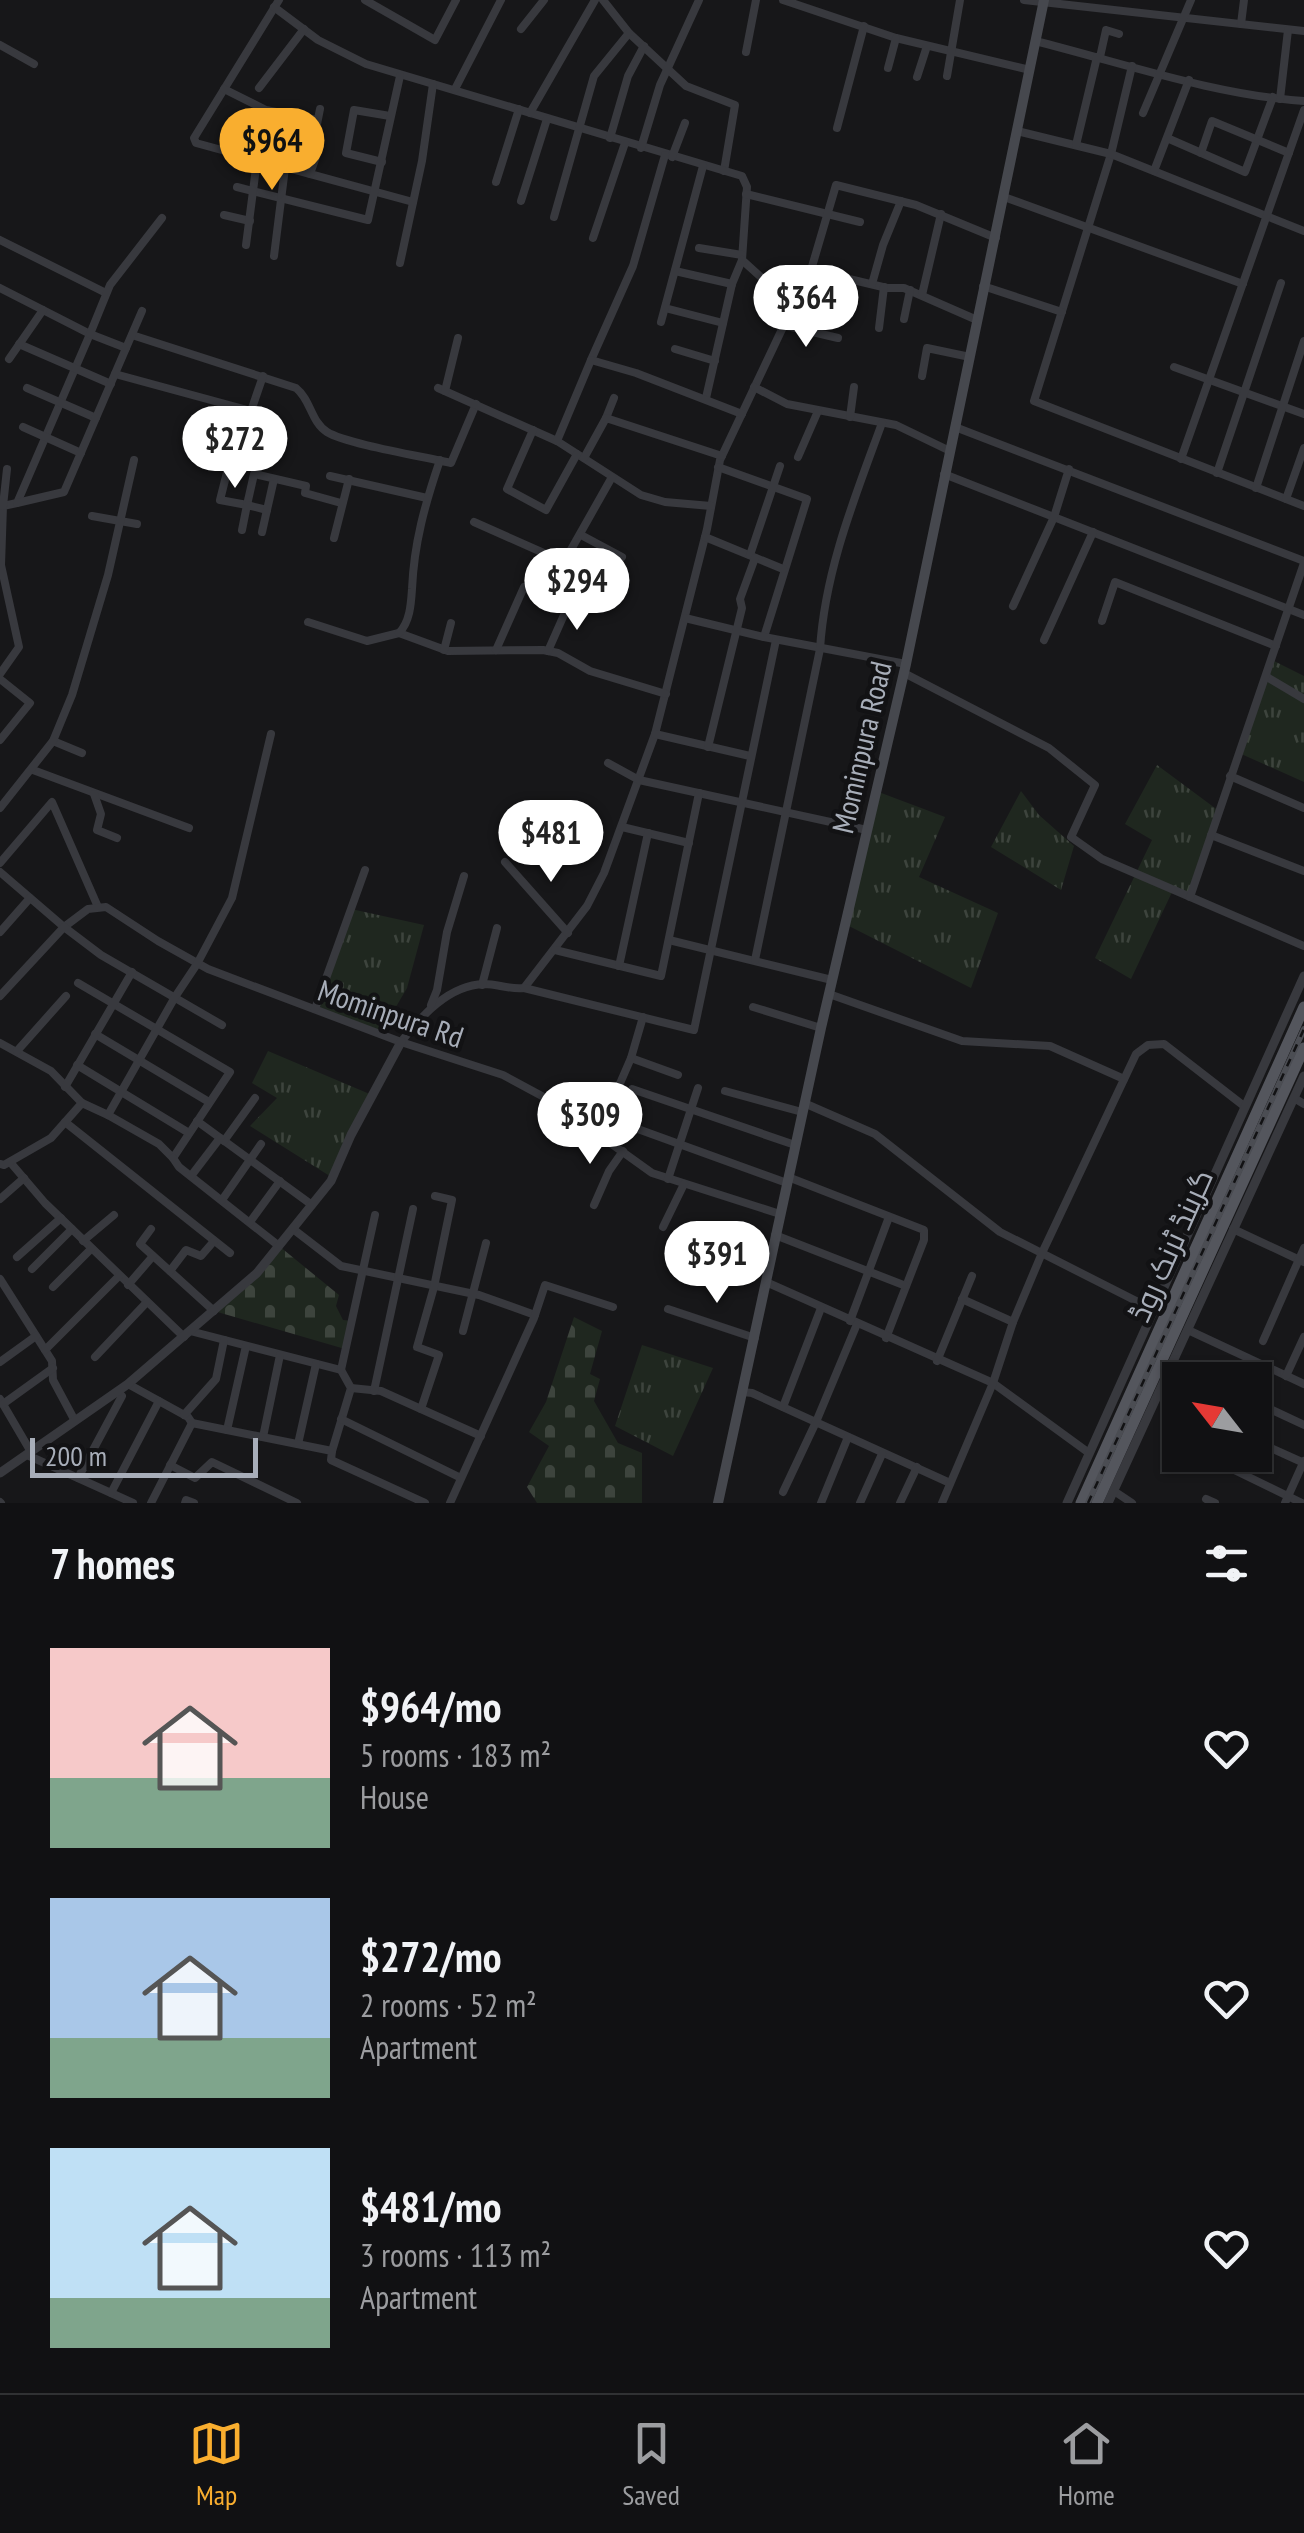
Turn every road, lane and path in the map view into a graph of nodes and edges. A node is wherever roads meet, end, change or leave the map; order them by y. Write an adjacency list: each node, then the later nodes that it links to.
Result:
1 (365, 0): 2 (street)
2 (456, 0)
3 (501, 0): 46 (street)
4 (544, 0): 20 (street)
5 (595, 0): 53 (street)
6 (603, 0): 23 (street)
7 (699, 0): 35 (street)
8 (756, 0): 30 (street)
9 (783, 0): 18 (street)
10 (960, 0): 31 (street)
11 (1024, 0): 14 (street)
12 (1191, 0): 16 (street)
13 (1244, 0): 17 (street)
14 (1043, 2): 16 (street); 26 (main road, Mominpura Road)
15 (276, 4): 19 (street); 45 (street)
16 (1184, 17): 17 (street); 38 (street)
17 (1241, 24): 21 (street)
18 (864, 26): 25 (street); 58 (street)
19 (304, 29): 39 (street); 44 (street)
20 (520, 29)
21 (1288, 30): 22 (street); 47 (street)
22 (1304, 32)
23 (629, 33): 28 (street); 59 (street)
24 (1120, 34): 32 (street)
25 (896, 38): 29 (street); 36 (street)
26 (1036, 41): 32 (street); 37 (main road, Mominpura Road)
27 (0, 45): 33 (street)
28 (644, 46): 35 (street); 62 (street)
29 (927, 46): 31 (street); 41 (street)
30 (746, 52)
31 (951, 52): 37 (street); 40 (street)
32 (1098, 57): 34 (street); 66 (street)
33 (34, 64)
34 (1132, 66): 38 (street); 70 (street)
35 (668, 68): 67 (street); 76 (street)
36 (888, 68)
37 (1030, 70): 60 (main road, Mominpura Road)
38 (1159, 73): 42 (street); 52 (street)
39 (400, 76): 43 (street); 54 (street)
40 (947, 76)
41 (917, 78)
42 (1189, 80): 47 (street); 63 (street)
43 (433, 84): 46 (street); 88 (street)
44 (259, 88)
45 (224, 89): 56 (street); 72 (street)
46 (455, 90): 50 (street)
47 (1277, 98): 48 (street); 64 (street)
48 (1304, 101)
49 (320, 108): 56 (street)
50 (518, 110): 53 (street); 79 (street)
51 (1304, 110): 69 (street)
52 (1143, 113)
53 (530, 114): 55 (street)
54 (390, 116): 73 (street); 73 (street)
55 (547, 119): 59 (street); 86 (street)
56 (318, 120): 78 (street)
57 (685, 123): 71 (street)
58 (838, 128)
59 (581, 130): 62 (street); 93 (street)
60 (1018, 131): 66 (street); 84 (main road, Mominpura Road)
61 (260, 137): 72 (street)
62 (610, 138): 65 (street)
63 (1166, 138): 68 (street); 77 (street)
64 (1257, 139): 68 (street); 68 (street); 69 (street)
65 (625, 143): 67 (street); 99 (street)
66 (1076, 145): 70 (street)
67 (641, 148): 71 (street)
68 (1200, 153)
69 (1289, 153): 92 (street)
70 (1111, 154): 77 (street); 97 (street)
71 (669, 156): 74 (street); 141 (street)
72 (258, 161): 75 (street); 81 (street)
73 (382, 162): 82 (street)
74 (703, 166): 76 (street); 107 (street)
75 (285, 168): 78 (street); 85 (street)
76 (724, 171): 83 (street)
77 (1154, 171): 92 (street)
78 (310, 174): 82 (street)
79 (496, 182)
80 (237, 186): 81 (street)
81 (254, 191): 85 (street); 95 (street)
82 (377, 191): 85 (street); 88 (street)
83 (746, 194): 89 (street); 105 (street)
84 (1004, 196): 97 (street); 100 (main road, Mominpura Road)
85 (282, 198): 104 (street)
86 (522, 201)
87 (901, 201): 89 (street); 90 (street); 110 (street)
88 (413, 202): 106 (street)
89 (827, 213): 96 (street); 108 (street)
90 (940, 214): 100 (street); 118 (street)
91 (224, 215): 95 (street)
92 (1267, 216): 98 (street); 111 (street)
93 (554, 217)
94 (162, 218): 117 (street)
95 (250, 221): 102 (street)
96 (860, 222)
97 (1089, 226): 111 (street); 124 (street)
98 (1304, 231)
99 (594, 238)
100 (996, 238): 113 (main road, Mominpura Road)
101 (0, 240): 117 (street)
102 (246, 246)
103 (700, 248): 105 (street)
104 (274, 256)
105 (742, 258): 109 (street); 119 (street)
106 (400, 264)
107 (674, 270): 109 (street); 120 (street)
108 (810, 270): 110 (street); 119 (street)
109 (732, 284): 128 (street)
110 (872, 284): 114 (street)
111 (1243, 284): 148 (street)
112 (1281, 284): 152 (street)
113 (983, 286): 124 (street); 126 (main road, Mominpura Road)
114 (884, 287): 116 (street); 130 (street)
115 (0, 288): 122 (street)
116 (910, 290): 118 (street); 125 (street)
117 (106, 293): 131 (street)
118 (922, 295): 126 (street)
119 (795, 302): 121 (street); 129 (street)
120 (664, 308): 127 (street); 128 (street)
121 (826, 308)
122 (43, 310): 131 (street); 136 (street)
123 (142, 310): 132 (street)
124 (1062, 312): 177 (street)
125 (904, 319)
126 (977, 320): 139 (main road, Mominpura Road)
127 (661, 322)
128 (723, 323): 142 (street)
129 (784, 325): 134 (street); 149 (street)
130 (879, 328)
131 (90, 334): 137 (street); 144 (street)
132 (132, 335): 137 (street); 145 (street)
133 (458, 338): 156 (street)
134 (838, 338)
135 (1304, 341): 157 (street)
136 (19, 344): 140 (street); 144 (street)
137 (126, 348): 147 (street)
138 (675, 349): 142 (street)
139 (970, 357): 146 (street); 167 (main road, Mominpura Road)
140 (10, 359)
141 (591, 360): 154 (street); 170 (street)
142 (715, 361): 154 (street)
143 (1174, 367): 148 (street)
144 (75, 368): 147 (street); 155 (street)
145 (263, 376): 158 (street); 179 (street)
146 (922, 376)
147 (113, 379): 158 (street); 163 (street)
148 (1210, 380): 152 (street); 177 (street)
149 (754, 387): 159 (street); 160 (street)
150 (27, 388): 155 (street)
151 (854, 388): 162 (street)
152 (1244, 392): 157 (street); 184 (street)
153 (614, 398): 164 (street)
154 (706, 398): 160 (street)
155 (60, 402): 163 (street); 169 (street)
156 (476, 404): 168 (street); 179 (street)
157 (1283, 406): 161 (street); 191 (street)
158 (243, 409): 196 (street)
159 (818, 411): 162 (street); 176 (street)
160 (742, 414): 175 (street)
161 (1304, 414)
162 (850, 416): 165 (street)
163 (96, 418): 173 (street)
164 (606, 418): 174 (street); 175 (street)
165 (882, 423): 172 (street); 231 (street)
166 (23, 427): 169 (street)
167 (955, 427): 172 (main road, Mominpura Road); 182 (street)
168 (532, 430): 170 (street); 174 (street)
169 (44, 437): 173 (street); 194 (street)
170 (556, 442): 174 (street)
171 (1304, 448): 193 (street)
172 (950, 451): 185 (main road, Mominpura Road)
173 (81, 453): 194 (street)
174 (580, 456): 187 (street)
175 (722, 456): 181 (street)
176 (798, 457)
177 (1182, 459): 184 (street)
178 (134, 460): 203 (street)
179 (440, 460): 192 (street)
180 (780, 466): 190 (street)
181 (718, 467): 190 (street); 198 (street)
182 (1070, 469): 202 (street); 214 (street)
183 (6, 470): 197 (street)
184 (1217, 472): 191 (street)
185 (944, 474): 202 (street); 235 (main road, Mominpura Road)
186 (330, 476): 189 (street)
187 (612, 477): 198 (street); 209 (street)
188 (274, 479): 195 (street); 196 (street); 200 (street)
189 (349, 479): 192 (street); 195 (street)
190 (772, 487): 213 (street); 215 (street)
191 (1256, 488): 193 (street)
192 (427, 498): 226 (street)
193 (1286, 499): 199 (street)
194 (17, 503): 197 (street)
195 (341, 503): 211 (street)
196 (247, 505): 200 (street); 206 (street)
197 (3, 506): 236 (street)
198 (710, 506): 210 (street)
199 (1304, 506)
200 (267, 510): 207 (street)
201 (92, 516): 203 (street)
202 (1054, 517): 208 (street); 218 (street)
203 (119, 521): 205 (street); 243 (street)
204 (474, 522): 209 (street)
205 (137, 524)
206 (242, 530)
207 (262, 532)
208 (1092, 532): 219 (street); 229 (street)
209 (581, 535): 212 (street)
210 (705, 537): 213 (street); 221 (street)
211 (334, 538)
212 (622, 557)
213 (752, 557): 215 (street); 225 (street)
214 (1304, 562): 219 (street)
215 (783, 569): 227 (street)
216 (524, 587): 233 (street)
217 (571, 600): 234 (street)
218 (1013, 606)
219 (1289, 607): 220 (street); 230 (street)
220 (1304, 615)
221 (685, 618): 225 (street); 238 (street)
222 (1102, 621): 230 (street)
223 (308, 622): 226 (street)
224 (452, 623): 232 (street)
225 (736, 630): 227 (street); 244 (street)
226 (400, 633): 232 (street)
227 (764, 638): 228 (street)
228 (776, 640): 231 (street); 246 (street)
229 (1044, 640)
230 (1276, 646): 237 (street)
231 (820, 649): 235 (street); 256 (street)
232 (444, 650): 233 (street)
233 (496, 650): 234 (street)
234 (548, 651): 238 (street)
235 (905, 668): 259 (main road, Mominpura Road); 270 (street)
236 (0, 676): 242 (street)
237 (1267, 677): 239 (street); 249 (street)
238 (666, 694): 241 (street)
239 (1304, 699)
240 (271, 734): 282 (street)
241 (655, 734): 244 (street); 250 (street)
242 (0, 740)
243 (53, 741): 245 (street); 248 (street)
244 (708, 747): 246 (street)
245 (82, 752)
246 (750, 756): 253 (street)
247 (608, 762): 250 (street)
248 (33, 770): 252 (street); 254 (street)
249 (1230, 776): 255 (street); 261 (street)
250 (639, 780): 251 (street); 257 (street)
251 (699, 793): 253 (street); 263 (street)
252 (94, 794): 258 (street); 262 (street)
253 (740, 802): 256 (street); 279 (street)
254 (0, 808)
255 (1304, 808)
256 (786, 812): 259 (street); 281 (street)
257 (622, 827): 260 (street); 276 (street)
258 (189, 828)
259 (867, 830): 286 (main road, Mominpura Road)
260 (648, 833): 263 (street); 283 (street)
261 (1211, 835): 268 (street); 270 (street)
262 (116, 838)
263 (689, 843): 277 (street)
264 (0, 862): 272 (street)
265 (505, 862): 276 (street)
266 (365, 870): 297 (street)
267 (0, 872): 271 (street)
268 (1304, 872)
269 (464, 876): 298 (street)
270 (1190, 897): 278 (street)
271 (30, 898): 273 (street); 275 (street)
272 (98, 908): 273 (street); 282 (street, Mominpura Rd)
273 (64, 928): 284 (street); 291 (street)
274 (497, 928): 288 (street)
275 (0, 932)
276 (568, 933): 280 (street)
277 (668, 940): 279 (street); 283 (street)
278 (1304, 946)
279 (710, 948): 281 (street); 299 (street)
280 (556, 950): 283 (street); 289 (street)
281 (755, 960): 286 (street)
282 (198, 964): 293 (street); 297 (street, Mominpura Rd)
283 (619, 966)
284 (132, 972): 293 (street); 294 (street)
285 (1304, 976): 324 (street)
286 (832, 980): 290 (main road, Mominpura Road)
287 (78, 982): 294 (street)
288 (482, 984): 289 (street); 298 (street)
289 (524, 988): 299 (street)
290 (828, 994): 302 (main road, Mominpura Road); 314 (street)
291 (0, 996)
292 (66, 996): 307 (street)
293 (174, 997): 300 (street); 301 (street)
294 (113, 1004): 301 (street); 303 (street)
295 (753, 1006): 302 (street)
296 (1304, 1007): 475 (main road, گرینڈ ٹرنک روڈ)
297 (315, 1009): 304 (street, Mominpura Rd)
298 (429, 1009): 304 (street)
299 (642, 1017): 309 (street)
300 (222, 1025)
301 (156, 1028): 310 (street); 322 (street)
302 (820, 1028): 325 (main road, Mominpura Road)
303 (95, 1034): 310 (street); 311 (street)
304 (401, 1042): 332 (street, Mominpura Rd); 350 (street)
305 (2, 1044): 307 (street); 308 (street)
306 (1304, 1048): 434 (main road, گرینڈ ٹرنک روڈ)
307 (17, 1051): 315 (street)
308 (0, 1055)
309 (631, 1058): 312 (street); 332 (street)
310 (139, 1060): 319 (street); 322 (street)
311 (78, 1065): 315 (street); 319 (street)
312 (678, 1074)
313 (1304, 1076): 321 (street)
314 (1124, 1079): 324 (street); 372 (street)
315 (65, 1086): 323 (street)
316 (698, 1088): 326 (street)
317 (632, 1089): 326 (street)
318 (725, 1091): 325 (street)
319 (121, 1092): 327 (street); 331 (street)
320 (255, 1098): 333 (street)
321 (1299, 1101): 362 (street)
322 (209, 1102): 328 (street)
323 (82, 1103): 327 (street); 329 (street)
324 (1244, 1106): 395 (street)
325 (803, 1108): 335 (main road, Mominpura Road); 372 (street)
326 (691, 1110): 335 (street); 336 (street)
327 (108, 1115): 338 (street)
328 (197, 1121): 331 (street); 333 (street)
329 (66, 1122): 340 (street); 366 (street)
330 (634, 1128): 336 (street)
331 (189, 1133): 338 (street)
332 (598, 1134): 337 (street, Mominpura Rd)
333 (222, 1139): 339 (street); 341 (street)
334 (261, 1144): 339 (street)
335 (795, 1145): 344 (main road, Mominpura Road)
336 (679, 1146): 343 (street); 344 (street)
337 (623, 1152): 343 (street, Mominpura Rd); 351 (street)
338 (172, 1158): 341 (street)
339 (250, 1160): 345 (street); 349 (street)
340 (4, 1165): 342 (street)
341 (192, 1176): 349 (street)
342 (24, 1178): 348 (street); 357 (street)
343 (668, 1179): 346 (street, Mominpura Rd)
344 (788, 1180): 354 (main road, Mominpura Road); 356 (street)
345 (280, 1182): 350 (street); 358 (street)
346 (684, 1184): 354 (street, Mominpura Rd); 359 (street)
347 (434, 1196): 388 (street)
348 (0, 1198)
349 (222, 1200): 358 (street)
350 (312, 1205): 361 (street)
351 (594, 1205)
352 (413, 1209): 382 (street)
353 (114, 1214): 365 (street)
354 (780, 1214): 364 (main road, Mominpura Road)
355 (376, 1215): 378 (street)
356 (889, 1217): 379 (street); 386 (street)
357 (60, 1218): 363 (street); 374 (street)
358 (250, 1222): 368 (street)
359 (664, 1227)
360 (151, 1229): 373 (street)
361 (293, 1229): 368 (street); 378 (street)
362 (1233, 1229): 375 (street); 400 (street)
363 (72, 1230): 365 (street); 376 (street)
364 (775, 1235): 379 (street); 383 (main road, Mominpura Road)
365 (84, 1241): 370 (street)
366 (214, 1241): 371 (street); 377 (street)
367 (486, 1243): 389 (street)
368 (280, 1246): 396 (street)
369 (1304, 1248): 375 (street)
370 (92, 1249): 380 (street); 387 (street)
371 (230, 1253)
372 (1042, 1253): 395 (street); 399 (street)
373 (153, 1256): 377 (street); 384 (street)
374 (17, 1257)
375 (1302, 1261): 408 (street)
376 (32, 1270)
377 (170, 1271): 396 (street)
378 (363, 1272): 382 (street); 417 (street)
379 (868, 1272): 386 (street); 398 (street)
380 (119, 1276): 384 (street); 410 (street)
381 (972, 1276): 390 (street)
382 (398, 1279): 388 (street); 423 (street)
383 (766, 1282): 393 (street); 404 (main road, Mominpura Road)
384 (128, 1284): 391 (street)
385 (2, 1286): 403 (street)
386 (906, 1286): 405 (street)
387 (53, 1287)
388 (434, 1287): 389 (street); 429 (street)
389 (472, 1294): 397 (street); 401 (street)
390 (962, 1298): 399 (street); 413 (street)
391 (147, 1302): 402 (street); 412 (street)
392 (612, 1308): 397 (street)
393 (822, 1308): 398 (street); 428 (street)
394 (668, 1309): 404 (street)
395 (1154, 1310): 446 (street)
396 (214, 1311): 402 (street)
397 (535, 1315): 439 (street)
398 (853, 1322): 405 (street); 435 (street)
399 (1013, 1322): 420 (street)
400 (1188, 1330): 418 (street); 434 (street)
401 (463, 1331)
402 (187, 1334): 407 (street); 419 (street)
403 (36, 1336): 410 (street); 414 (street)
404 (755, 1338): 425 (main road, Mominpura Road)
405 (886, 1338): 413 (street)
406 (1304, 1338): 418 (street)
407 (224, 1340): 409 (street); 431 (street)
408 (1263, 1341)
409 (246, 1346): 411 (street); 438 (street)
410 (45, 1350): 416 (street)
411 (280, 1354): 415 (street); 440 (street)
412 (94, 1356)
413 (937, 1361): 420 (street)
414 (0, 1362)
415 (316, 1364): 417 (street); 442 (street)
416 (53, 1368): 426 (street); 433 (street)
417 (340, 1370): 422 (street)
418 (1286, 1376): 421 (street)
419 (128, 1384): 424 (street); 427 (street)
420 (993, 1384): 446 (street); 455 (street)
421 (1304, 1384)
422 (350, 1388): 423 (street); 432 (street)
423 (374, 1390): 429 (street)
424 (118, 1392): 433 (street); 453 (street)
425 (743, 1392): 428 (street); 469 (main road, Mominpura Road)
426 (2, 1402): 445 (street)
427 (159, 1402): 431 (street); 458 (street)
428 (783, 1407): 435 (street)
429 (421, 1410): 439 (street)
430 (1272, 1410): 437 (street)
431 (184, 1414): 436 (street)
432 (342, 1419): 444 (street); 454 (street)
433 (75, 1421): 445 (street)
434 (1140, 1421): 456 (street); 476 (main road, گرینڈ ٹرنک روڈ)
435 (816, 1422): 441 (street); 457 (street)
436 (192, 1423): 438 (street); 449 (street)
437 (1304, 1426)
438 (227, 1430): 440 (street)
439 (481, 1436): 454 (street)
440 (263, 1437): 442 (street)
441 (848, 1437): 447 (street); 470 (street)
442 (298, 1444): 444 (street)
443 (1272, 1448): 448 (street)
444 (332, 1451): 459 (street)
445 (29, 1453): 452 (street); 453 (street)
446 (1089, 1453): 474 (street)
447 (882, 1454): 450 (street); 471 (street)
448 (1304, 1462): 460 (street)
449 (170, 1465): 462 (street); 465 (street)
450 (917, 1467): 455 (street); 472 (street)
451 (1236, 1472): 460 (street)
452 (0, 1473)
453 (78, 1478): 458 (street)
454 (461, 1478): 468 (street)
455 (950, 1484): 473 (street)
456 (1114, 1491): 477 (street); 478 (street)
457 (783, 1492)
458 (111, 1493): 461 (street)
459 (403, 1493): 466 (street); 467 (street)
460 (1286, 1500): 479 (street)
461 (133, 1503)
462 (151, 1503)
463 (185, 1503): 464 (street)
464 (194, 1503)
465 (297, 1503)
466 (398, 1503)
467 (425, 1503)
468 (450, 1503)
469 (718, 1503)
470 (821, 1503)
471 (860, 1503)
472 (900, 1503)
473 (942, 1503)
474 (1067, 1503)
475 (1081, 1503)
476 (1097, 1503)
477 (1108, 1503)
478 (1132, 1503)
479 (1302, 1503)

